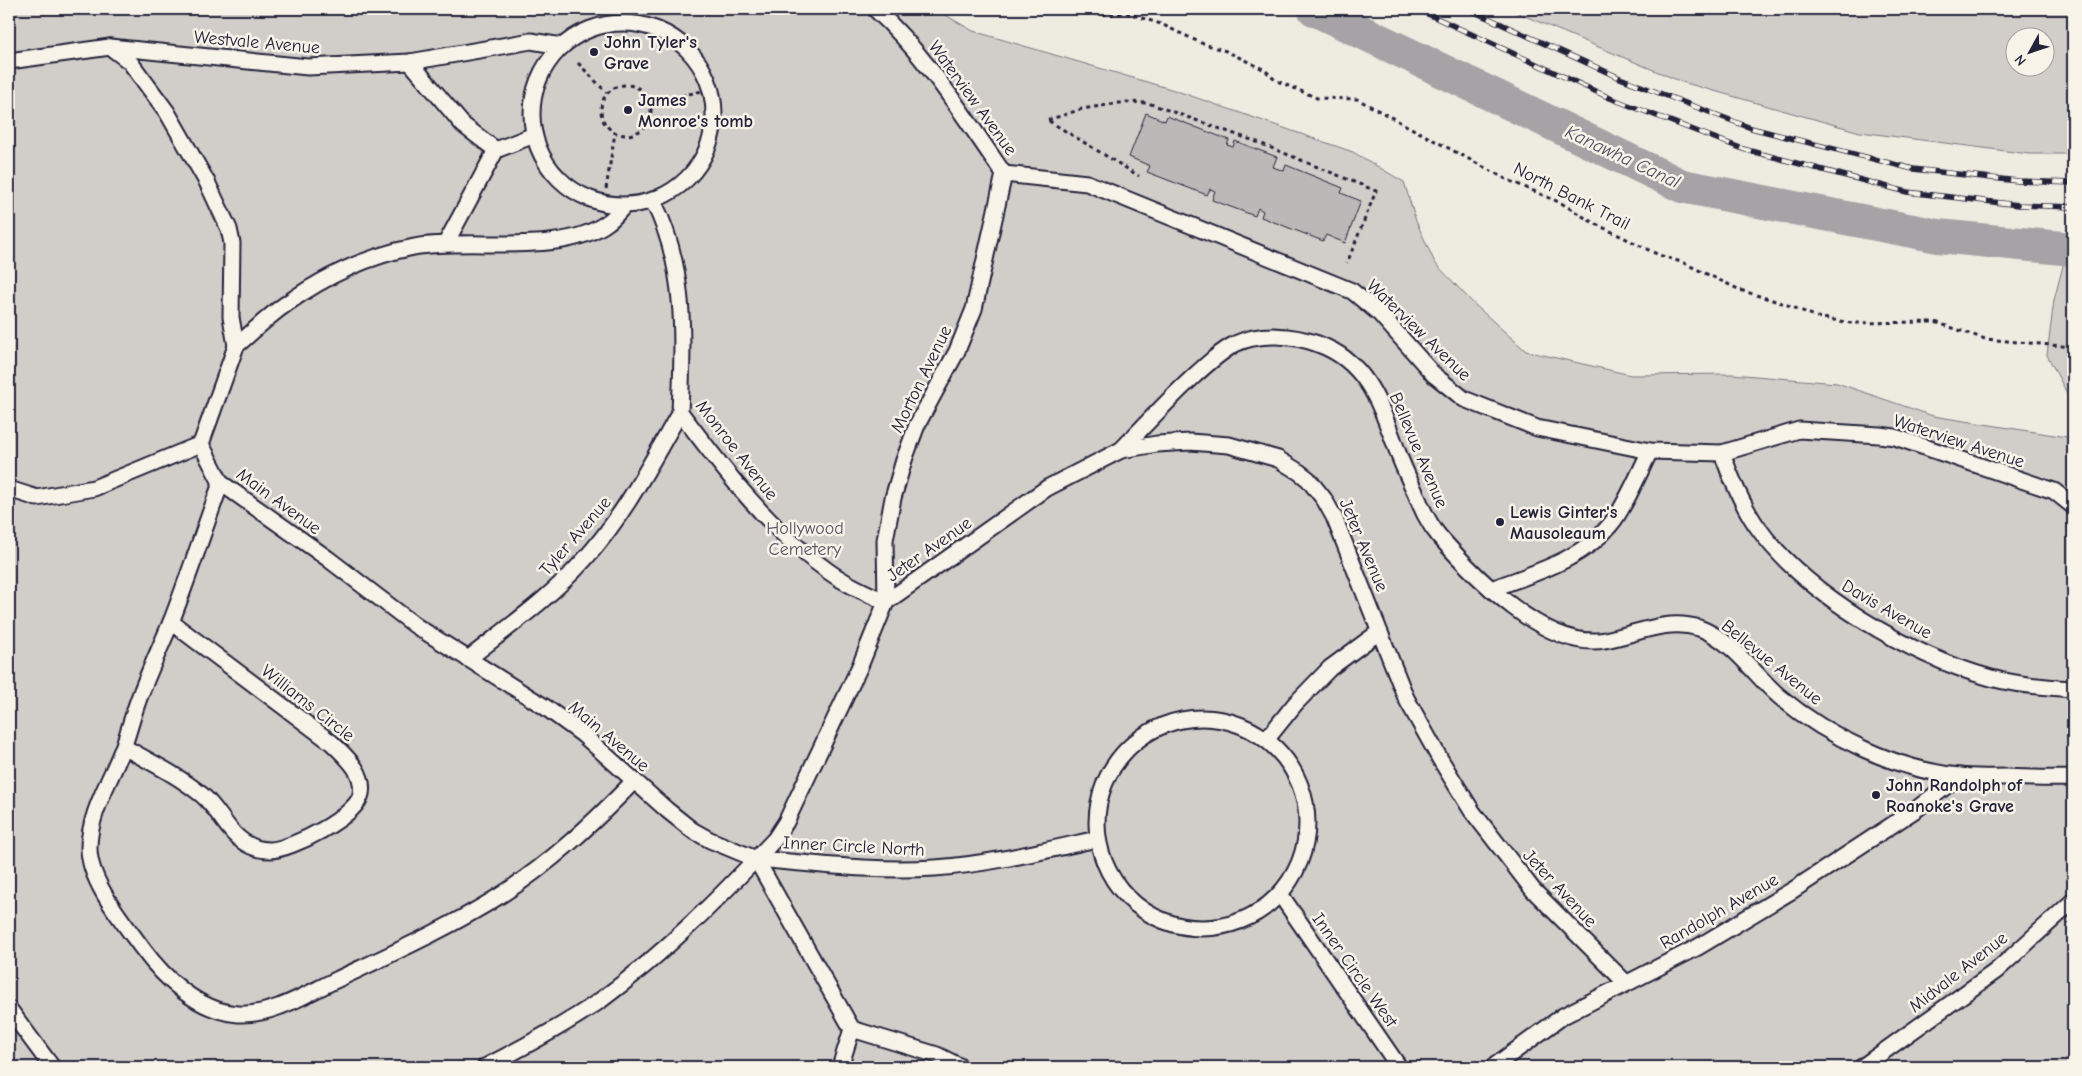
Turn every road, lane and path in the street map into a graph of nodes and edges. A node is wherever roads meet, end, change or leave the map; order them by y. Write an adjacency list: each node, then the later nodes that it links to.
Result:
1 (875, 9): 13 (lane, Waterview Avenue)
2 (1080, 9): 21 (path, North Bank Trail)
3 (562, 46): 6 (lane, Westvale Avenue); 7 (lane); 8 (path); 11 (lane)
4 (110, 47): 5 (lane, Westvale Avenue); 6 (lane, Westvale Avenue); 20 (lane)
5 (9, 62)
6 (410, 62): 12 (lane)
7 (711, 89): 9 (path); 15 (lane)
8 (607, 93): 9 (path); 10 (path)
9 (650, 103): 10 (path)
10 (615, 133): 16 (path)
11 (534, 135): 12 (lane); 16 (lane)
12 (496, 150): 18 (lane)
13 (1004, 174): 19 (lane, Waterview Avenue); 33 (lane, Morton Avenue)
14 (1140, 176): 19 (path)
15 (653, 201): 17 (lane); 22 (lane, Monroe Avenue)
16 (604, 204): 17 (lane)
17 (624, 206): 18 (lane)
18 (446, 243): 20 (lane)
19 (1338, 285): 25 (lane, Waterview Avenue)
20 (236, 346): 23 (lane)
21 (2073, 347)
22 (680, 412): 33 (lane, Monroe Avenue); 36 (lane, Tyler Avenue)
23 (201, 444): 27 (lane, Main Avenue); 28 (lane)
24 (1121, 450): 32 (lane, Bellevue Avenue); 33 (lane, Jeter Avenue); 35 (lane, Jeter Avenue)
25 (1650, 451): 26 (lane, Waterview Avenue); 32 (lane)
26 (1722, 453): 29 (lane, Waterview Avenue); 37 (lane, Davis Avenue)
27 (221, 483): 34 (lane); 36 (lane, Main Avenue)
28 (9, 489)
29 (2054, 492): 30 (lane); 31 (lane, Waterview Avenue)
30 (2073, 492)
31 (2073, 506)
32 (1491, 589): 40 (lane, Bellevue Avenue)
33 (886, 602): 44 (lane, Jeter Avenue)
34 (171, 622): 39 (lane); 39 (lane, Williams Circle)
35 (1379, 632): 38 (lane); 47 (lane, Jeter Avenue)
36 (468, 659): 42 (lane, Main Avenue)
37 (2073, 689)
38 (1266, 740): 43 (lane); 45 (lane)
39 (124, 747): 42 (lane)
40 (1959, 776): 41 (lane, Bellevue Avenue); 47 (lane, Randolph Avenue)
41 (2073, 778)
42 (634, 781): 44 (lane, Main Avenue)
43 (1096, 839): 44 (lane, Inner Circle North); 45 (lane)
44 (756, 859): 49 (lane); 51 (lane, Jeter Avenue)
45 (1280, 894): 54 (lane, Inner Circle West)
46 (2073, 900): 56 (lane, Midvale Avenue)
47 (1626, 983): 55 (lane, Randolph Avenue)
48 (9, 1009): 50 (lane)
49 (852, 1029): 52 (lane); 53 (lane)
50 (52, 1067)
51 (485, 1067)
52 (840, 1067)
53 (961, 1067)
54 (1399, 1067)
55 (1492, 1067)
56 (1862, 1067)

